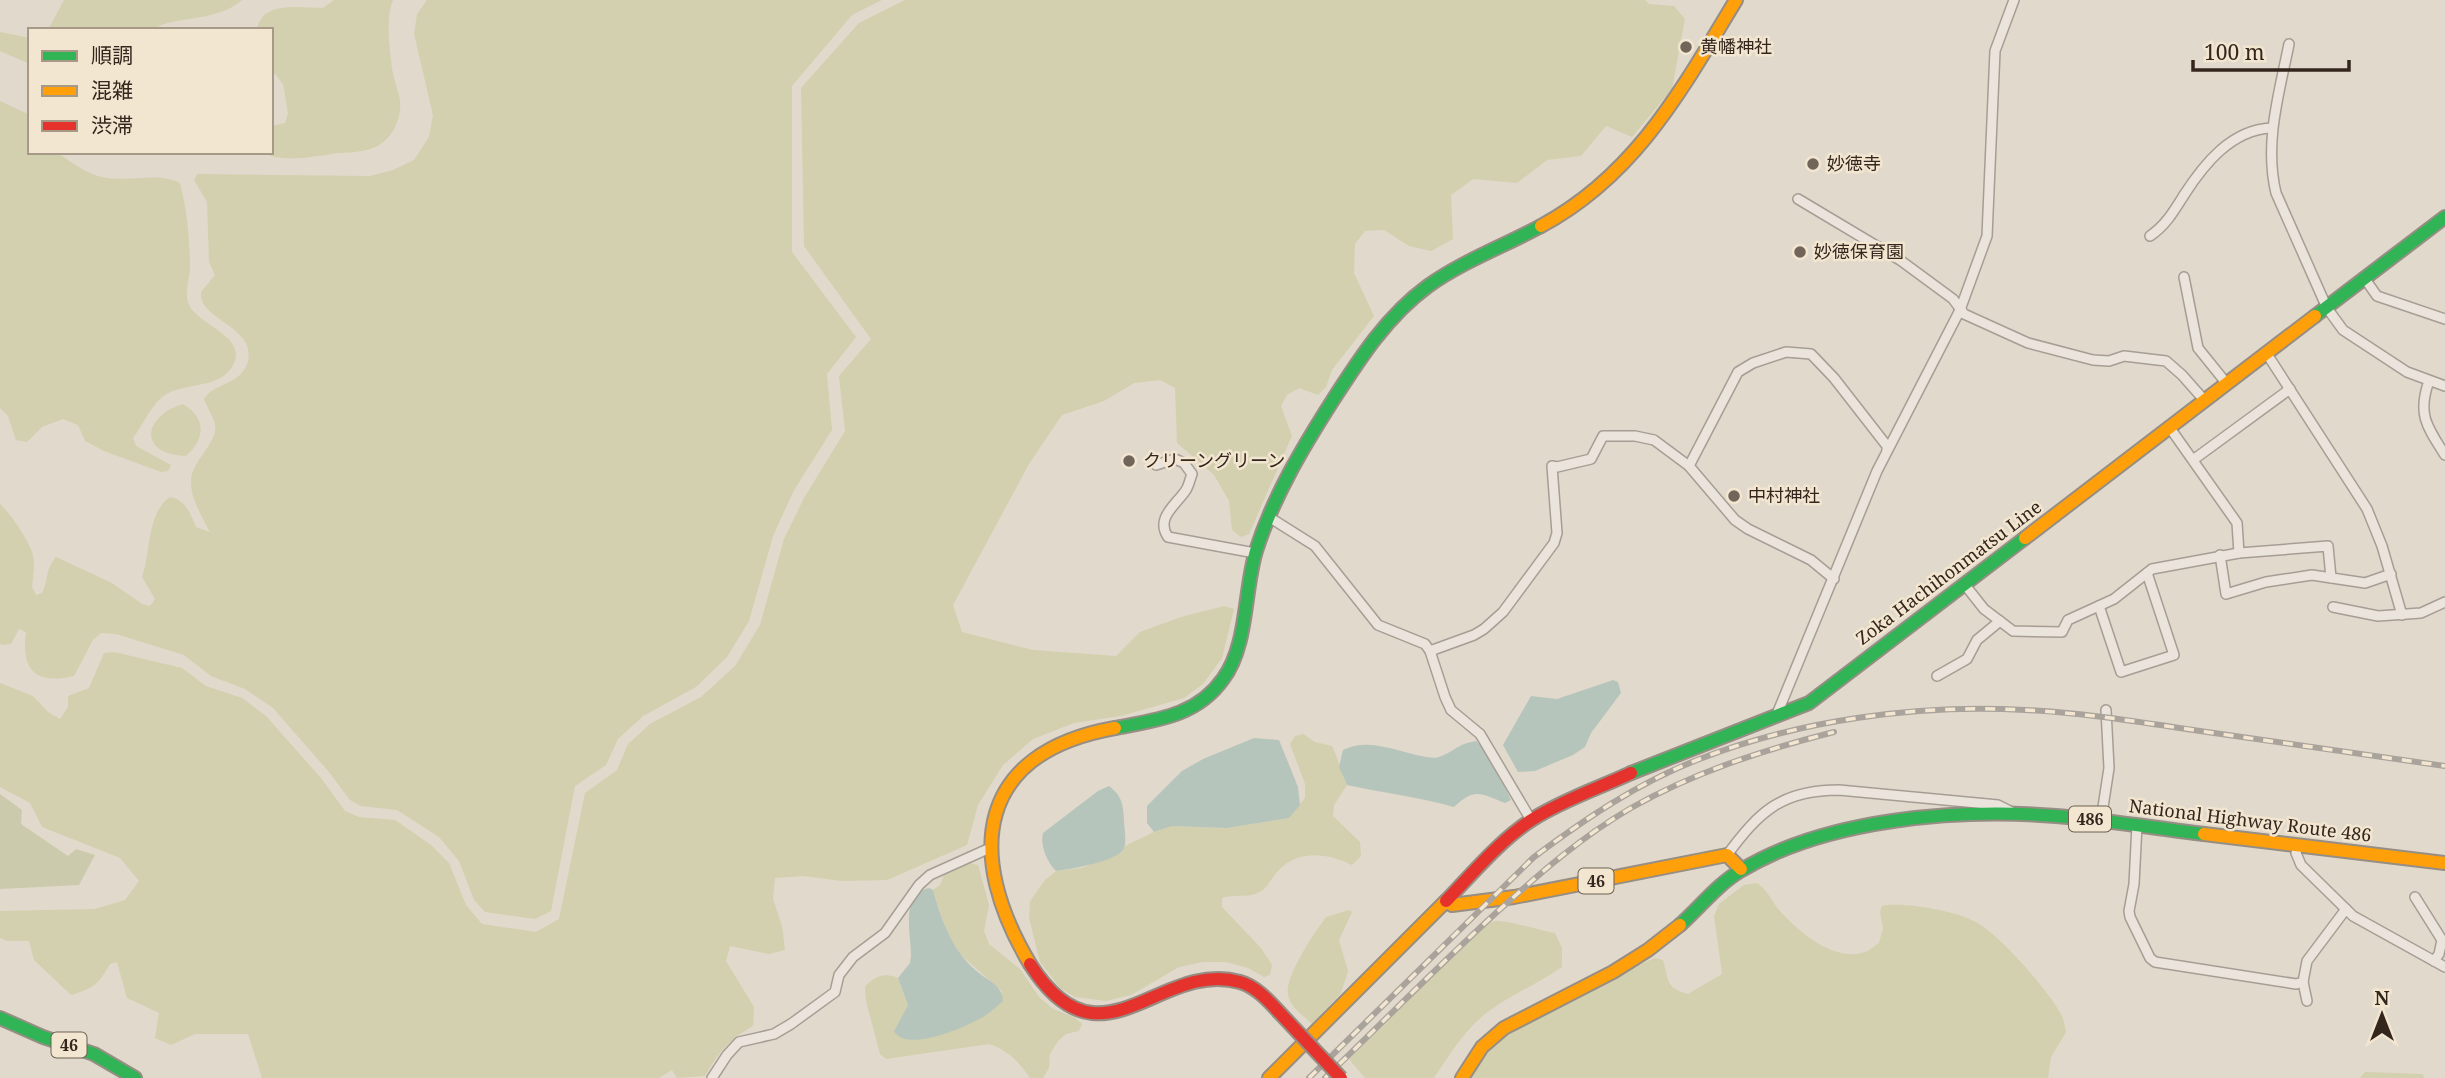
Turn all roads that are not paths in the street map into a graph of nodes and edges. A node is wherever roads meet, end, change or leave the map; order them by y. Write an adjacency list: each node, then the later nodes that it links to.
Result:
1 (1736, 0): 25 (main road)
2 (2014, 0): 11 (street)
3 (2289, 44): 4 (street)
4 (2271, 128): 7 (street); 10 (street)
5 (1798, 200): 11 (street)
6 (2445, 218): 9 (main road, Zoka Hachihonmatsu Line)
7 (2150, 236)
8 (2184, 276): 15 (street)
9 (2365, 279): 10 (main road, Zoka Hachihonmatsu Line); 12 (street)
10 (2327, 308): 13 (main road, Zoka Hachihonmatsu Line); 14 (street)
11 (1960, 310): 18 (street); 20 (street)
12 (2445, 319)
13 (2267, 354): 15 (main road, Zoka Hachihonmatsu Line); 17 (street)
14 (2429, 381): 16 (street); 21 (street)
15 (2227, 384): 18 (main road, Zoka Hachihonmatsu Line)
16 (2445, 386)
17 (2290, 389): 22 (street); 30 (street)
18 (2205, 401): 19 (main road, Zoka Hachihonmatsu Line)
19 (2170, 428): 22 (street); 33 (main road, Zoka Hachihonmatsu Line)
20 (1887, 451): 24 (street); 32 (street)
21 (2445, 455)
22 (2193, 460): 27 (street)
23 (1156, 464): 26 (street)
24 (1689, 466): 32 (street); 39 (street)
25 (1269, 517): 26 (main road); 39 (street)
26 (1255, 553): 48 (main road)
27 (2239, 553): 28 (street); 31 (street)
28 (2220, 555): 29 (street); 31 (street)
29 (2147, 573): 35 (street); 35 (street)
30 (2391, 574): 31 (street); 37 (street)
31 (2331, 578)
32 (1834, 579): 42 (street)
33 (1965, 585): 38 (street); 42 (main road, Zoka Hachihonmatsu Line)
34 (2445, 603): 37 (street)
35 (2099, 606): 38 (street)
36 (2333, 607): 37 (street)
37 (2402, 615)
38 (2000, 621): 40 (street)
39 (1430, 651): 44 (street)
40 (1937, 676)
41 (2106, 710): 45 (street)
42 (1777, 714): 44 (main road, Zoka Hachihonmatsu Line)
43 (2015, 814): 45 (main road, National Highway Route 486 / 486); 49 (street); 51 (main road, National Highway Route 486 / 486)
44 (1531, 820): 53 (main road, Zoka Hachihonmatsu Line)
45 (2101, 820): 46 (main road, National Highway Route 486 / 486)
46 (2137, 825): 47 (main road, National Highway Route 486 / 486); 57 (street)
47 (2298, 845): 50 (main road, National Highway Route 486 / 486); 54 (street)
48 (990, 848): 61 (street); 63 (main road, bridge)
49 (1727, 855): 51 (main road); 53 (main road, 46)
50 (2445, 863)
51 (1741, 869): 64 (main road, National Highway Route 486 / 486)
52 (2415, 897): 55 (street)
53 (1446, 901): 62 (main road, Zoka Hachihonmatsu Line)
54 (2346, 909): 55 (street); 57 (street)
55 (2434, 961): 56 (street)
56 (2445, 967)
57 (2303, 982): 58 (street)
58 (2307, 1001)
59 (0, 1018): 60 (main road, 46)
60 (135, 1078)
61 (712, 1078)
62 (1269, 1078)
63 (1340, 1078)
64 (1462, 1078)

